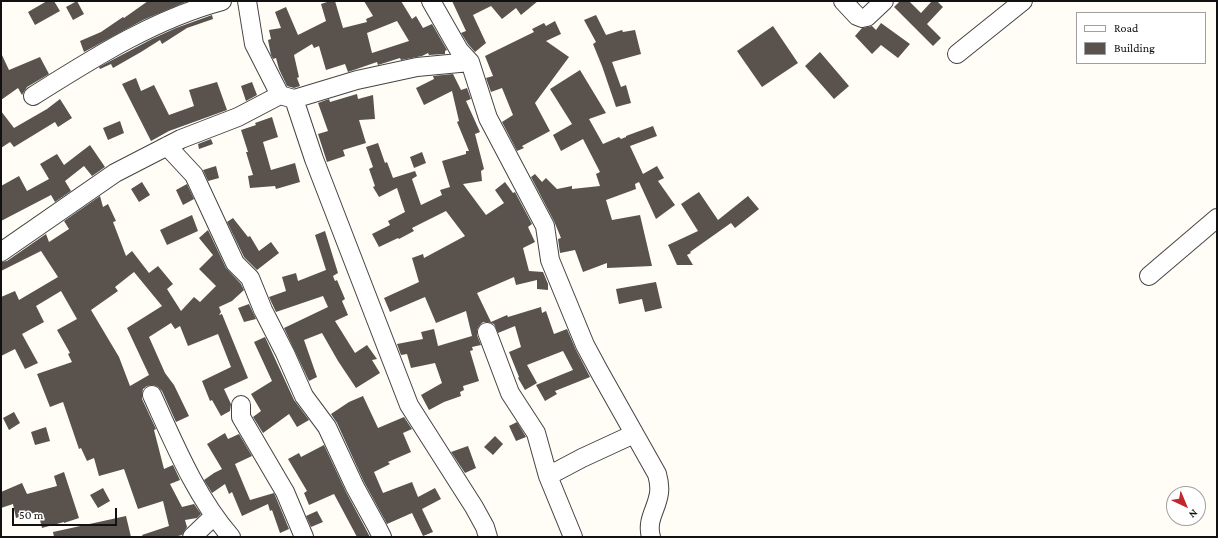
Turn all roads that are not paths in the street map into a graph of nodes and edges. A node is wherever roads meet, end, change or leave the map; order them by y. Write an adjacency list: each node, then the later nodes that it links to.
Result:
1 (222, 1): 9 (street)
2 (247, 1): 10 (street)
3 (431, 1): 8 (street)
4 (844, 1): 5 (street)
5 (884, 1)
6 (1023, 1): 7 (street)
7 (957, 54)
8 (470, 62): 10 (street); 18 (street)
9 (33, 96)
10 (287, 97): 11 (street); 25 (street)
11 (167, 146): 13 (street); 24 (street)
12 (1217, 218): 14 (street)
13 (1, 252)
14 (1149, 276)
15 (487, 332): 19 (street)
16 (152, 395): 20 (street)
17 (241, 405): 23 (street)
18 (634, 434): 19 (street); 27 (street)
19 (548, 476): 26 (street)
20 (214, 516): 21 (street); 22 (street)
21 (192, 537)
22 (231, 537)
23 (304, 537)
24 (382, 537)
25 (488, 537)
26 (573, 537)
27 (651, 537)

